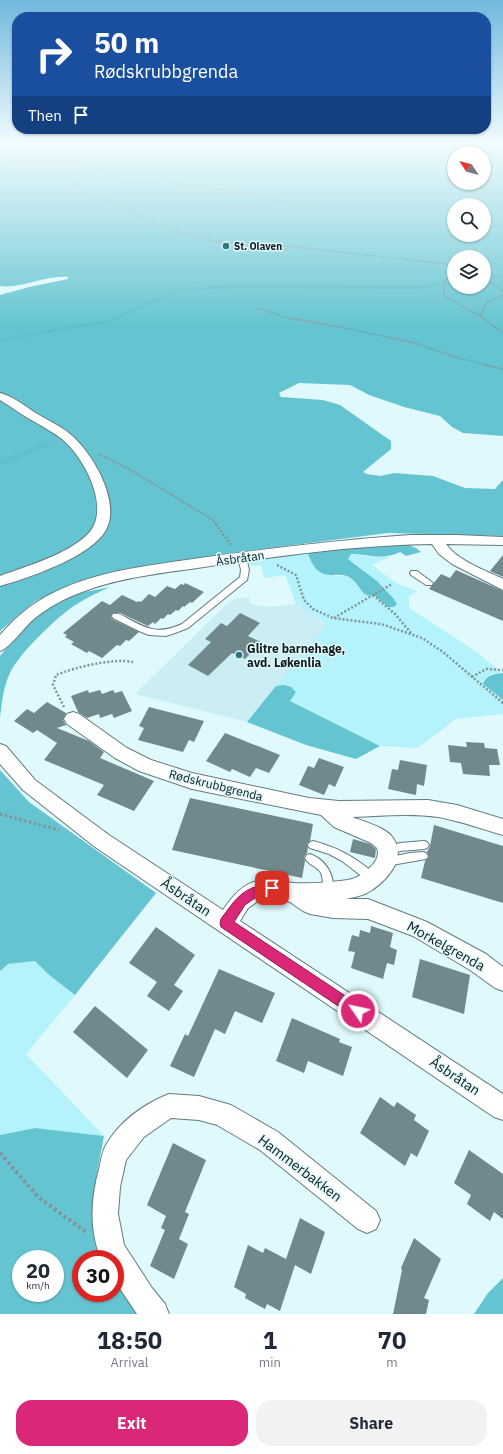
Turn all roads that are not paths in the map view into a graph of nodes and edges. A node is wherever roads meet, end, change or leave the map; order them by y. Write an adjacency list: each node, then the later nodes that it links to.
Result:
1 (0, 396): 6 (street)
2 (436, 539): 3 (street, Åsbråtan); 4 (street, Åsbråtan); 8 (street)
3 (503, 541)
4 (242, 557): 9 (lane); 10 (street, Åsbråtan)
5 (414, 573): 7 (lane)
6 (0, 581)
7 (429, 583)
8 (503, 584)
9 (116, 616)
10 (0, 645)
11 (73, 718): 13 (street, Rødskrubbgrenda)
12 (0, 751): 23 (street, Åsbråtan)
13 (325, 808): 14 (street, Rødskrubbgrenda); 17 (street)
14 (503, 827)
15 (424, 845): 17 (lane)
16 (313, 846): 20 (lane)
17 (387, 856): 18 (lane); 20 (street)
18 (423, 856)
19 (310, 858): 21 (lane)
20 (373, 878): 21 (street)
21 (329, 892): 22 (street)
22 (295, 893): 23 (street); 24 (street, Morkelgrenda)
23 (226, 923): 25 (street, Åsbråtan)
24 (503, 980)
25 (503, 1108)
26 (367, 1220): 27 (street, Hammerbakken)
27 (155, 1314)

